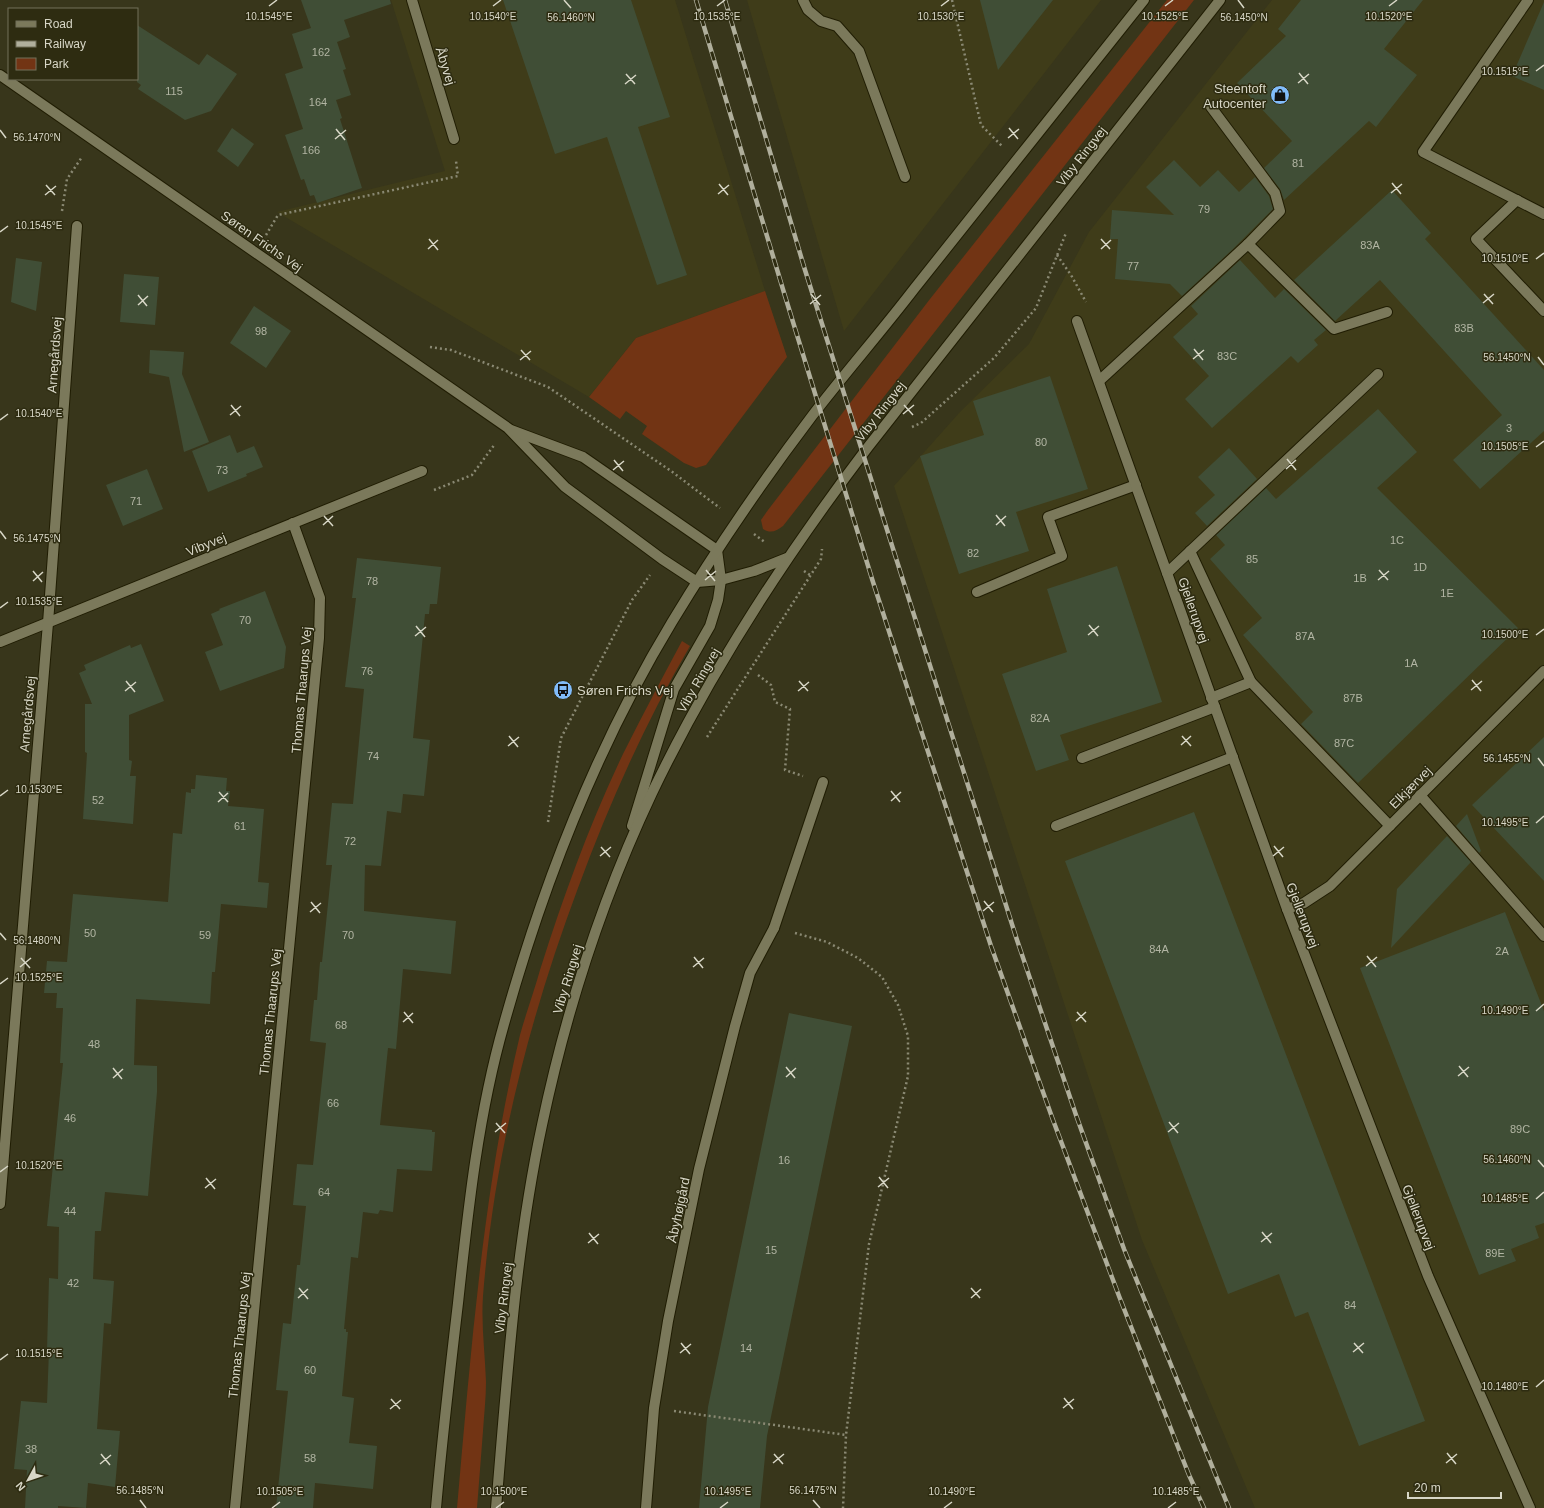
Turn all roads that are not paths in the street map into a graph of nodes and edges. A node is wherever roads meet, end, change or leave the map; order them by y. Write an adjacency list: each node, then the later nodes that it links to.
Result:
1 (412, 0): 8 (street, Åbyvej)
2 (803, 0): 9 (street)
3 (1144, 0): 23 (street)
4 (1220, 0): 25 (street, Viby Ringvej)
5 (1528, 0): 10 (street)
6 (0, 75): 19 (street, Søren Frichs Vej)
7 (1211, 107): 13 (street)
8 (454, 139)
9 (905, 177)
10 (1517, 200): 11 (street); 14 (street)
11 (1544, 214)
12 (77, 226): 30 (street, Arnegårdsvej)
13 (1248, 244): 15 (street); 18 (street)
14 (1544, 311)
15 (1387, 312)
16 (1077, 321): 18 (street, Gjellerupvej)
17 (1378, 374): 24 (street)
18 (1099, 381): 21 (street, Gjellerupvej)
19 (508, 428): 23 (street, Søren Frichs Vej); 28 (street, Søren Frichs Vej)
20 (422, 470): 22 (street, Vibyvej)
21 (1136, 485): 26 (street, Gjellerupvej); 29 (street)
22 (293, 522): 30 (street, Vibyvej); 45 (street, Thomas Thaarups Vej)
23 (717, 550): 27 (street); 28 (street)
24 (1190, 551): 26 (street); 33 (street)
25 (787, 558): 27 (street); 41 (street, Viby Ringvej)
26 (1167, 573): 34 (street, Gjellerupvej)
27 (721, 580): 28 (street); 41 (street)
28 (697, 582): 46 (street)
29 (977, 592)
30 (48, 624): 31 (street, Vibyvej); 44 (street, Arnegårdsvej)
31 (0, 642)
32 (1544, 671): 38 (street, Elkjærvej)
33 (1251, 682): 34 (street); 40 (street)
34 (1213, 702): 35 (street, Gjellerupvej); 36 (street)
35 (1233, 757): 39 (street); 42 (street, Gjellerupvej)
36 (1082, 758)
37 (823, 782): 48 (street, Åbyhøjgård)
38 (1420, 795): 40 (street, Elkjærvej); 43 (street)
39 (1056, 826)
40 (1390, 826): 42 (street, Elkjærvej)
41 (617, 874): 47 (street, Viby Ringvej)
42 (1287, 909): 49 (street, Gjellerupvej)
43 (1544, 936)
44 (0, 1204)
45 (235, 1508)
46 (436, 1508)
47 (496, 1508)
48 (646, 1508)
49 (1530, 1508)

